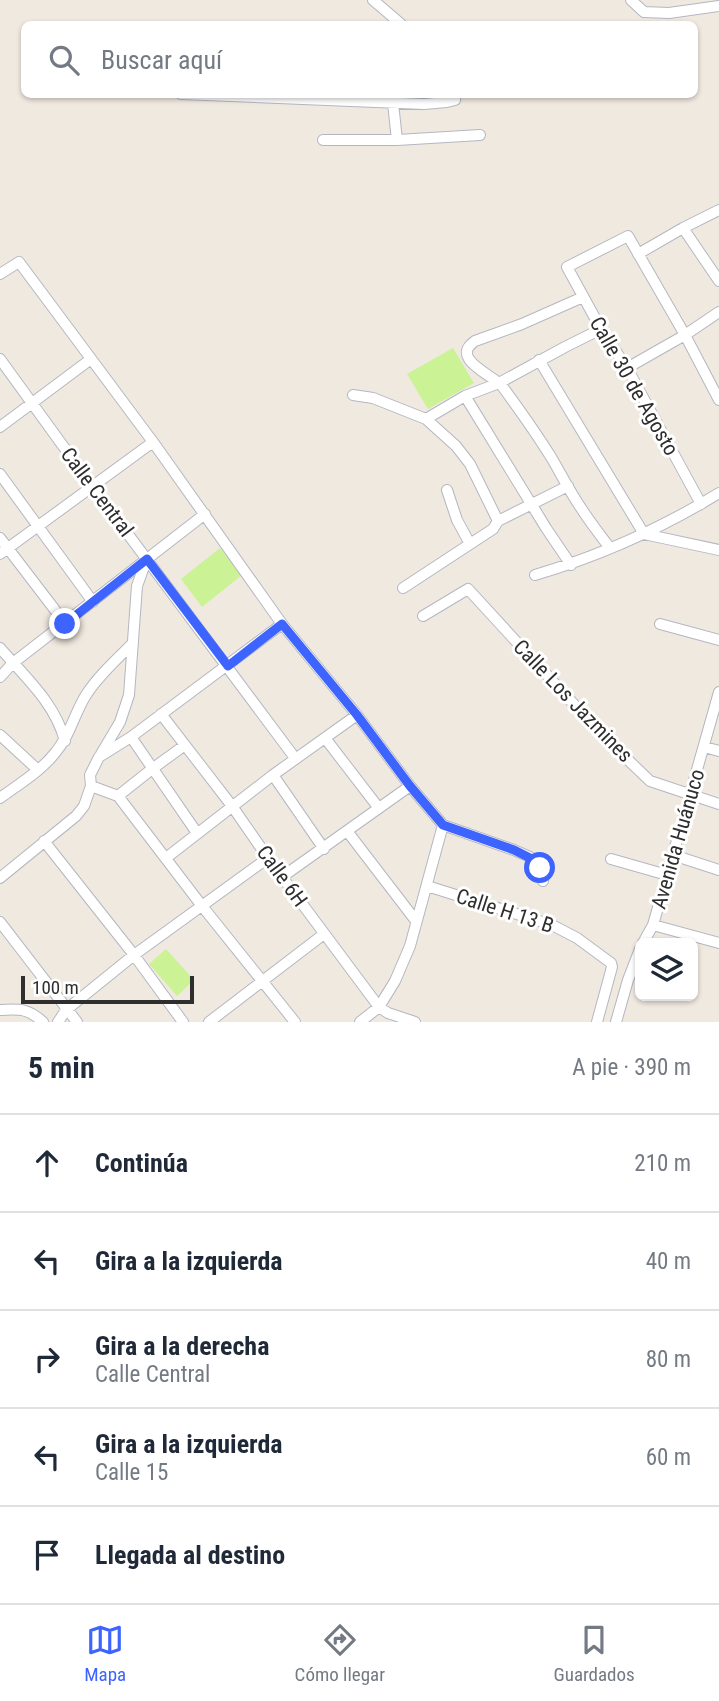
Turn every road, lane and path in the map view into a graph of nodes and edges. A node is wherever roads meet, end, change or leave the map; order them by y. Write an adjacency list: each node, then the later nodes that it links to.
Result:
1 (373, 0): 4 (street)
2 (631, 0): 3 (street)
3 (719, 6)
4 (398, 21)
5 (375, 98): 7 (street)
6 (455, 98): 7 (street)
7 (393, 103): 10 (street)
8 (480, 135): 10 (street)
9 (323, 140): 10 (street)
10 (397, 140)
11 (719, 210): 12 (street)
12 (683, 228): 13 (street); 15 (street)
13 (638, 254): 16 (street, Calle 30 de Agosto); 19 (street)
14 (0, 274): 21 (street)
15 (719, 281)
16 (583, 296): 18 (street, Calle 30 de Agosto); 24 (street)
17 (719, 312): 19 (street)
18 (601, 329): 22 (street); 23 (street, Calle 30 de Agosto)
19 (685, 335): 23 (street); 27 (street)
20 (0, 359): 28 (street, Calle Central)
21 (91, 359): 28 (street); 31 (street)
22 (539, 360): 24 (street); 42 (street)
23 (627, 368): 37 (street, Calle 30 de Agosto)
24 (499, 383): 26 (street); 34 (street)
25 (353, 394): 29 (street)
26 (465, 396): 29 (street); 38 (street)
27 (719, 400)
28 (33, 404): 30 (street); 33 (street, Calle Central)
29 (426, 419): 40 (street)
30 (0, 427)
31 (153, 442): 33 (street); 39 (street)
32 (0, 474): 41 (street)
33 (92, 486): 41 (street); 48 (street, Calle Central)
34 (568, 486): 38 (street); 45 (street)
35 (447, 490): 44 (street)
36 (719, 493): 37 (street)
37 (701, 504): 42 (street)
38 (531, 505): 40 (street); 49 (street)
39 (205, 514): 48 (street); 55 (street)
40 (498, 522): 44 (street)
41 (38, 527): 47 (street); 52 (street)
42 (644, 534): 45 (street); 46 (street)
43 (0, 538): 47 (street)
44 (470, 544): 51 (street)
45 (610, 548): 49 (street)
46 (719, 550)
47 (4, 551): 54 (street)
48 (147, 559): 52 (street); 58 (street); 61 (street, Calle Central)
49 (571, 565): 50 (street)
50 (536, 575)
51 (402, 588)
52 (93, 602): 54 (street)
53 (422, 616): 80 (street, Calle Los Jazmines)
54 (65, 624): 60 (street)
55 (282, 624): 61 (street); 65 (street)
56 (660, 624): 57 (street)
57 (719, 639)
58 (133, 643): 69 (street); 73 (street)
59 (0, 649): 60 (street)
60 (13, 663): 62 (street); 69 (street)
61 (228, 666): 64 (street); 74 (street, Calle Central)
62 (0, 677)
63 (719, 692): 71 (street, Avenida Huánuco)
64 (161, 714): 67 (street); 70 (street, Calle 6H)
65 (357, 715): 68 (street); 79 (street)
66 (0, 734): 76 (street)
67 (131, 737): 73 (street); 75 (street)
68 (325, 738): 74 (street); 85 (street)
69 (65, 741): 76 (street)
70 (185, 745): 75 (street); 84 (street, Calle 6H)
71 (704, 747): 72 (street); 80 (street, Avenida Huánuco)
72 (719, 751)
73 (99, 757): 78 (street)
74 (295, 758): 77 (street)
75 (152, 769): 81 (street); 88 (street)
76 (38, 770): 82 (street)
77 (273, 775): 84 (street); 90 (street)
78 (91, 786): 81 (street); 89 (street)
79 (410, 786): 85 (street); 86 (street)
80 (690, 795): 83 (street, Calle Los Jazmines); 91 (street, Avenida Huánuco)
81 (118, 796): 92 (street)
82 (0, 798)
83 (719, 804)
84 (232, 806): 88 (street); 93 (street, Calle 6H)
85 (378, 807): 87 (street)
86 (443, 825): 99 (street); 100 (street)
87 (347, 831): 90 (street); 102 (street)
88 (197, 833): 92 (street)
89 (44, 841): 98 (street); 108 (street)
90 (324, 849): 97 (street)
91 (673, 855): 95 (street); 96 (street, Avenida Huánuco)
92 (166, 858): 101 (street)
93 (268, 858): 97 (street, Calle 6H); 101 (street)
94 (611, 859): 96 (street)
95 (719, 870)
96 (667, 875): 104 (street, Avenida Huánuco)
97 (282, 877): 105 (street, Calle 6H)
98 (0, 878)
99 (543, 881)
100 (427, 886): 102 (street); 122 (street, Calle H 13 B)
101 (202, 906): 108 (street); 110 (street)
102 (416, 921): 113 (street)
103 (0, 922): 112 (street)
104 (653, 925): 106 (street, Avenida Huánuco); 107 (street)
105 (324, 934): 110 (street); 113 (street, Calle 6H)
106 (646, 938)
107 (719, 943)
108 (134, 955): 112 (street); 117 (street)
109 (635, 962): 123 (street)
110 (262, 982): 118 (street); 119 (street)
111 (0, 1010): 114 (street)
112 (66, 1010): 115 (street); 116 (street)
113 (384, 1014): 120 (street); 121 (street)
114 (43, 1022)
115 (58, 1022)
116 (77, 1022)
117 (183, 1022)
118 (209, 1022)
119 (295, 1022)
120 (360, 1022)
121 (415, 1022)
122 (597, 1022)
123 (616, 1022)

